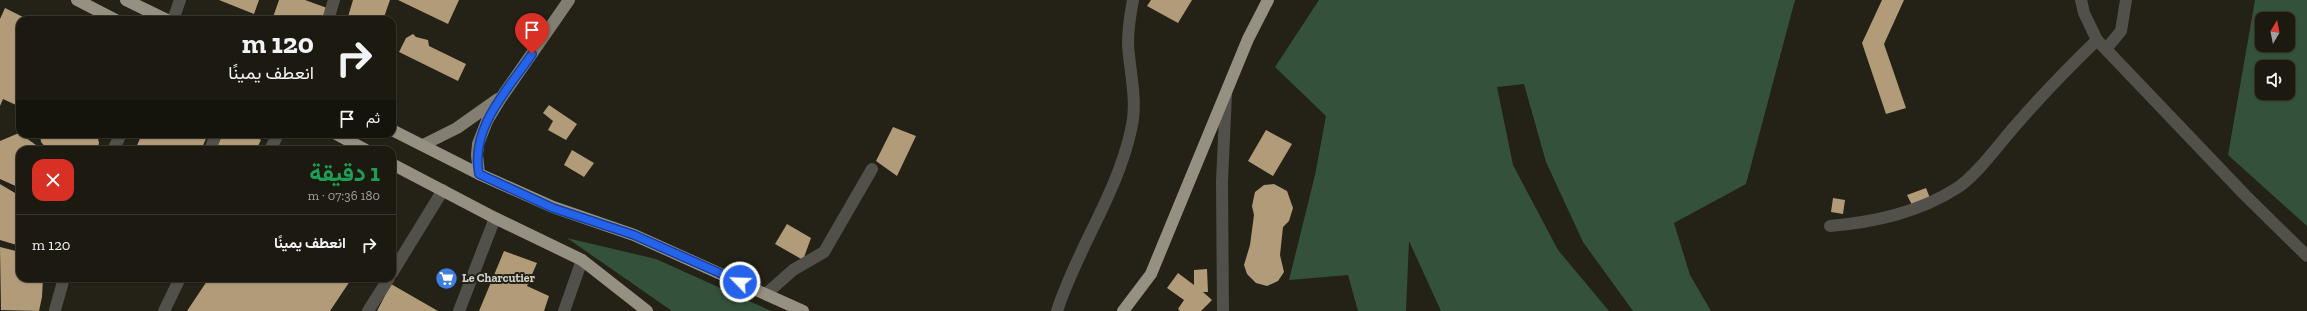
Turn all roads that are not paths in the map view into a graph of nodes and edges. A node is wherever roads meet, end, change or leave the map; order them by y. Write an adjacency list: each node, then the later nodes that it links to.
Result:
1 (77, 0): 10 (highway)
2 (126, 0): 11 (highway)
3 (180, 0): 12 (street)
4 (334, 0): 13 (street)
5 (569, 0): 16 (main road)
6 (1133, 0): 41 (street)
7 (1268, 0): 15 (highway)
8 (2081, 0): 14 (street)
9 (2126, 0): 14 (street)
10 (108, 16)
11 (159, 16)
12 (174, 16)
13 (329, 16)
14 (2101, 45): 26 (street); 27 (street)
15 (1226, 93): 42 (highway); 43 (street)
16 (501, 98): 19 (main road); 23 (main road)
17 (396, 132): 19 (highway)
18 (344, 138): 20 (highway)
19 (423, 145): 23 (highway)
20 (358, 146)
21 (396, 166): 24 (highway)
22 (872, 169): 33 (street)
23 (479, 174): 33 (highway)
24 (443, 190): 25 (highway); 29 (street)
25 (494, 218): 28 (highway); 37 (street)
26 (1830, 226)
27 (2307, 256)
28 (582, 260): 38 (street); 39 (highway)
29 (396, 266)
30 (63, 282): 34 (street)
31 (178, 282): 35 (street)
32 (386, 282): 36 (street)
33 (766, 294): 40 (highway)
34 (55, 310)
35 (164, 311)
36 (368, 311)
37 (459, 311)
38 (564, 311)
39 (646, 311)
40 (804, 311)
41 (1057, 311)
42 (1123, 311)
43 (1223, 311)

